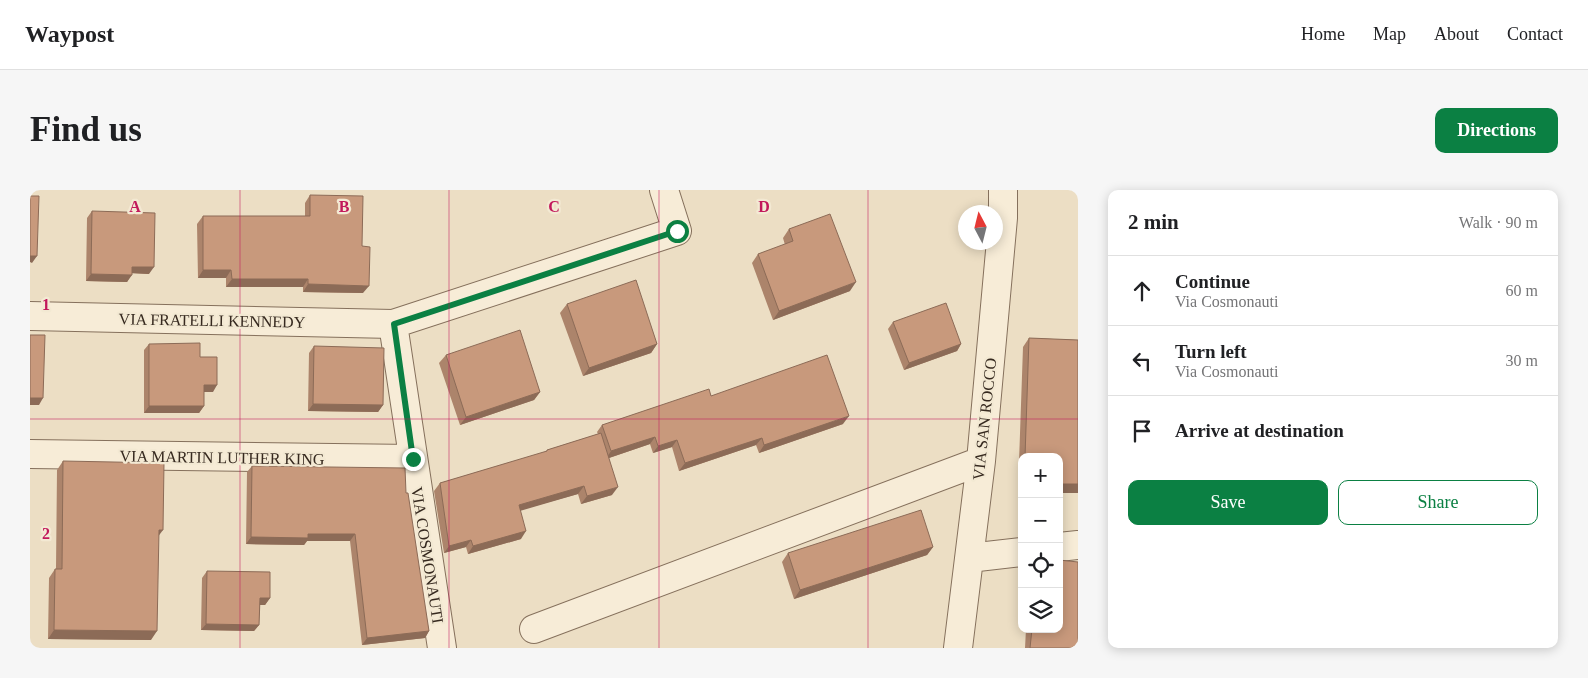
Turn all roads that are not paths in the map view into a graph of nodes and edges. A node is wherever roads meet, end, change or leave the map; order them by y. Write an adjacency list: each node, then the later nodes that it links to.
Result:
1 (664, 190): 4 (street)
2 (1003, 190): 7 (street, VIA SAN ROCCO)
3 (30, 316): 4 (street, VIA FRATELLI KENNEDY)
4 (394, 324): 6 (street, VIA COSMONAUTI)
5 (30, 454): 6 (street, VIA MARTIN LUTHER KING)
6 (413, 459): 13 (street, VIA COSMONAUTI)
7 (980, 461): 11 (street, VIA SAN ROCCO); 12 (street)
8 (1078, 545): 9 (street)
9 (1063, 547)
10 (1018, 552): 11 (street)
11 (969, 558): 14 (street, VIA SAN ROCCO)
12 (534, 629)
13 (442, 648)
14 (958, 648)

